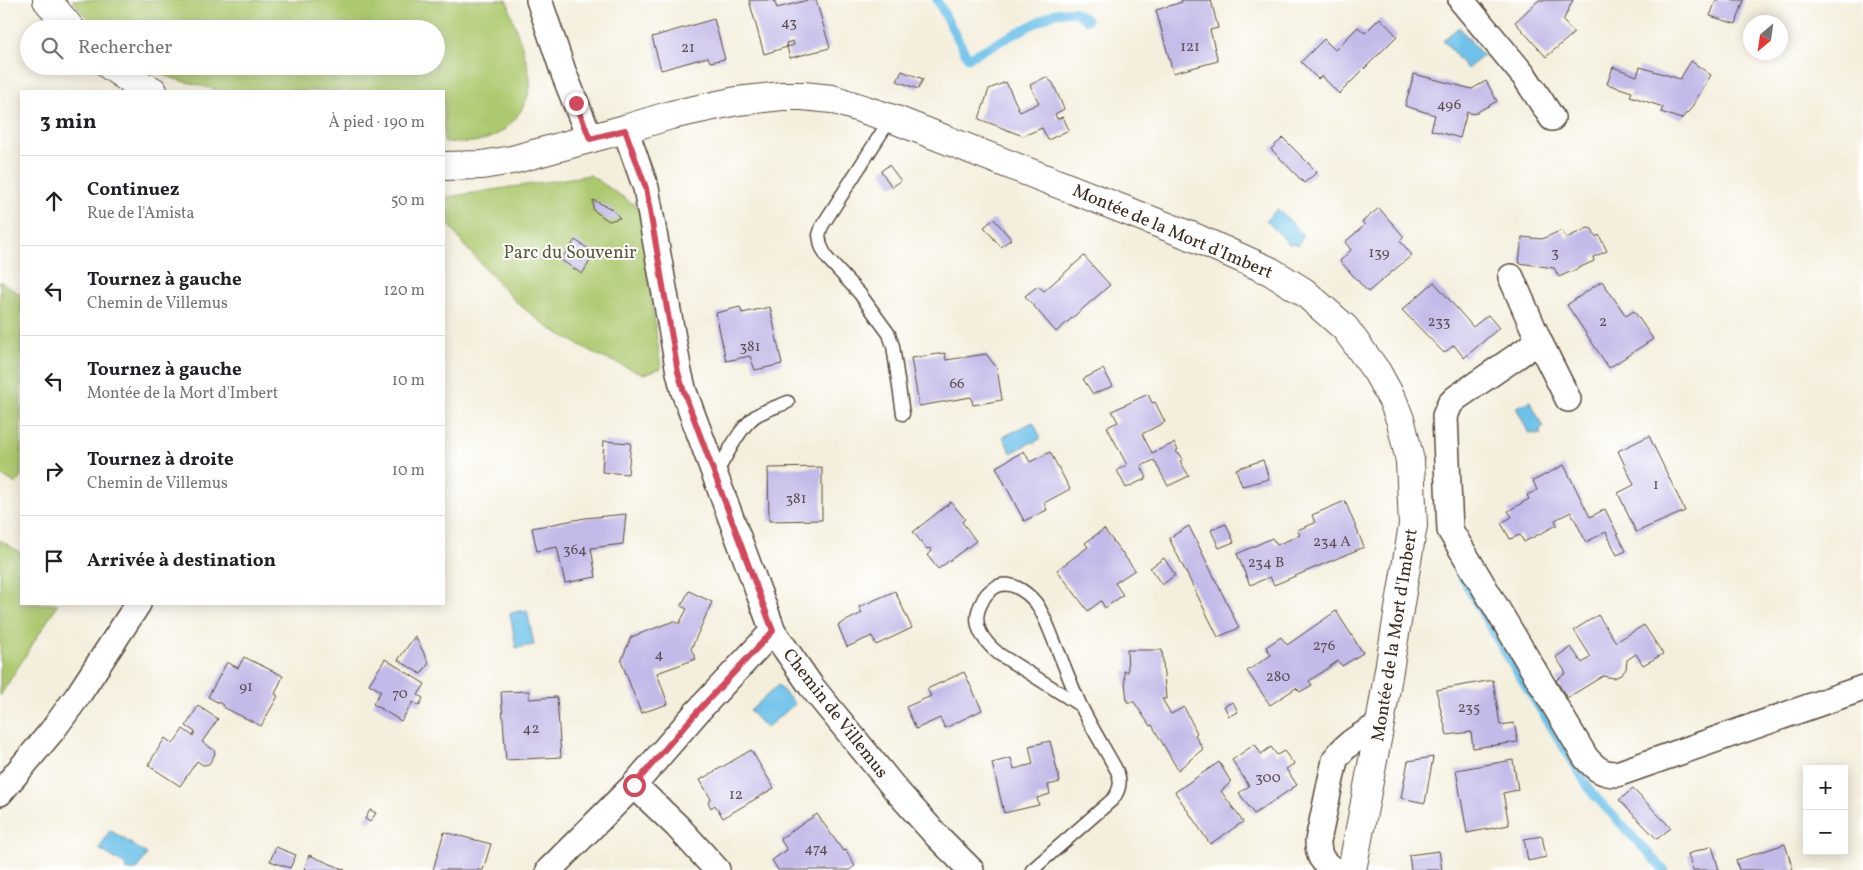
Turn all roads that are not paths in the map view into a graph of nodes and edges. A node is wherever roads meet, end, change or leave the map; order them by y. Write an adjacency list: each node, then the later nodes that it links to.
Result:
1 (47, 0): 4 (street)
2 (539, 0): 10 (street)
3 (1465, 2): 8 (street)
4 (64, 20)
5 (122, 75): 6 (street)
6 (151, 90)
7 (891, 118): 9 (street, Montée de la Mort d'Imbert); 16 (lane); 18 (street, Montée de la Mort d'Imbert)
8 (1552, 118)
9 (625, 130): 10 (street, Montée de la Mort d'Imbert); 17 (street, Chemin de Villemus)
10 (590, 139): 11 (street, Montée de la Mort d'Imbert)
11 (445, 166)
12 (1511, 277): 13 (street)
13 (1539, 341): 14 (street); 19 (street)
14 (1568, 400)
15 (788, 402): 17 (lane)
16 (903, 414)
17 (715, 476): 21 (street, Chemin de Villemus)
18 (1413, 525): 19 (street); 24 (street, Montée de la Mort d'Imbert)
19 (1450, 530): 22 (street)
20 (137, 605): 26 (street)
21 (773, 631): 25 (street); 29 (street, Chemin de Villemus)
22 (1863, 688)
23 (1081, 706): 23 (lane); 30 (lane)
24 (1380, 724): 31 (street); 32 (street, Montée de la Mort d'Imbert)
25 (634, 785): 27 (street); 28 (street)
26 (0, 793)
27 (549, 870)
28 (717, 870)
29 (971, 870)
30 (1032, 870)
31 (1334, 870)
32 (1352, 870)

